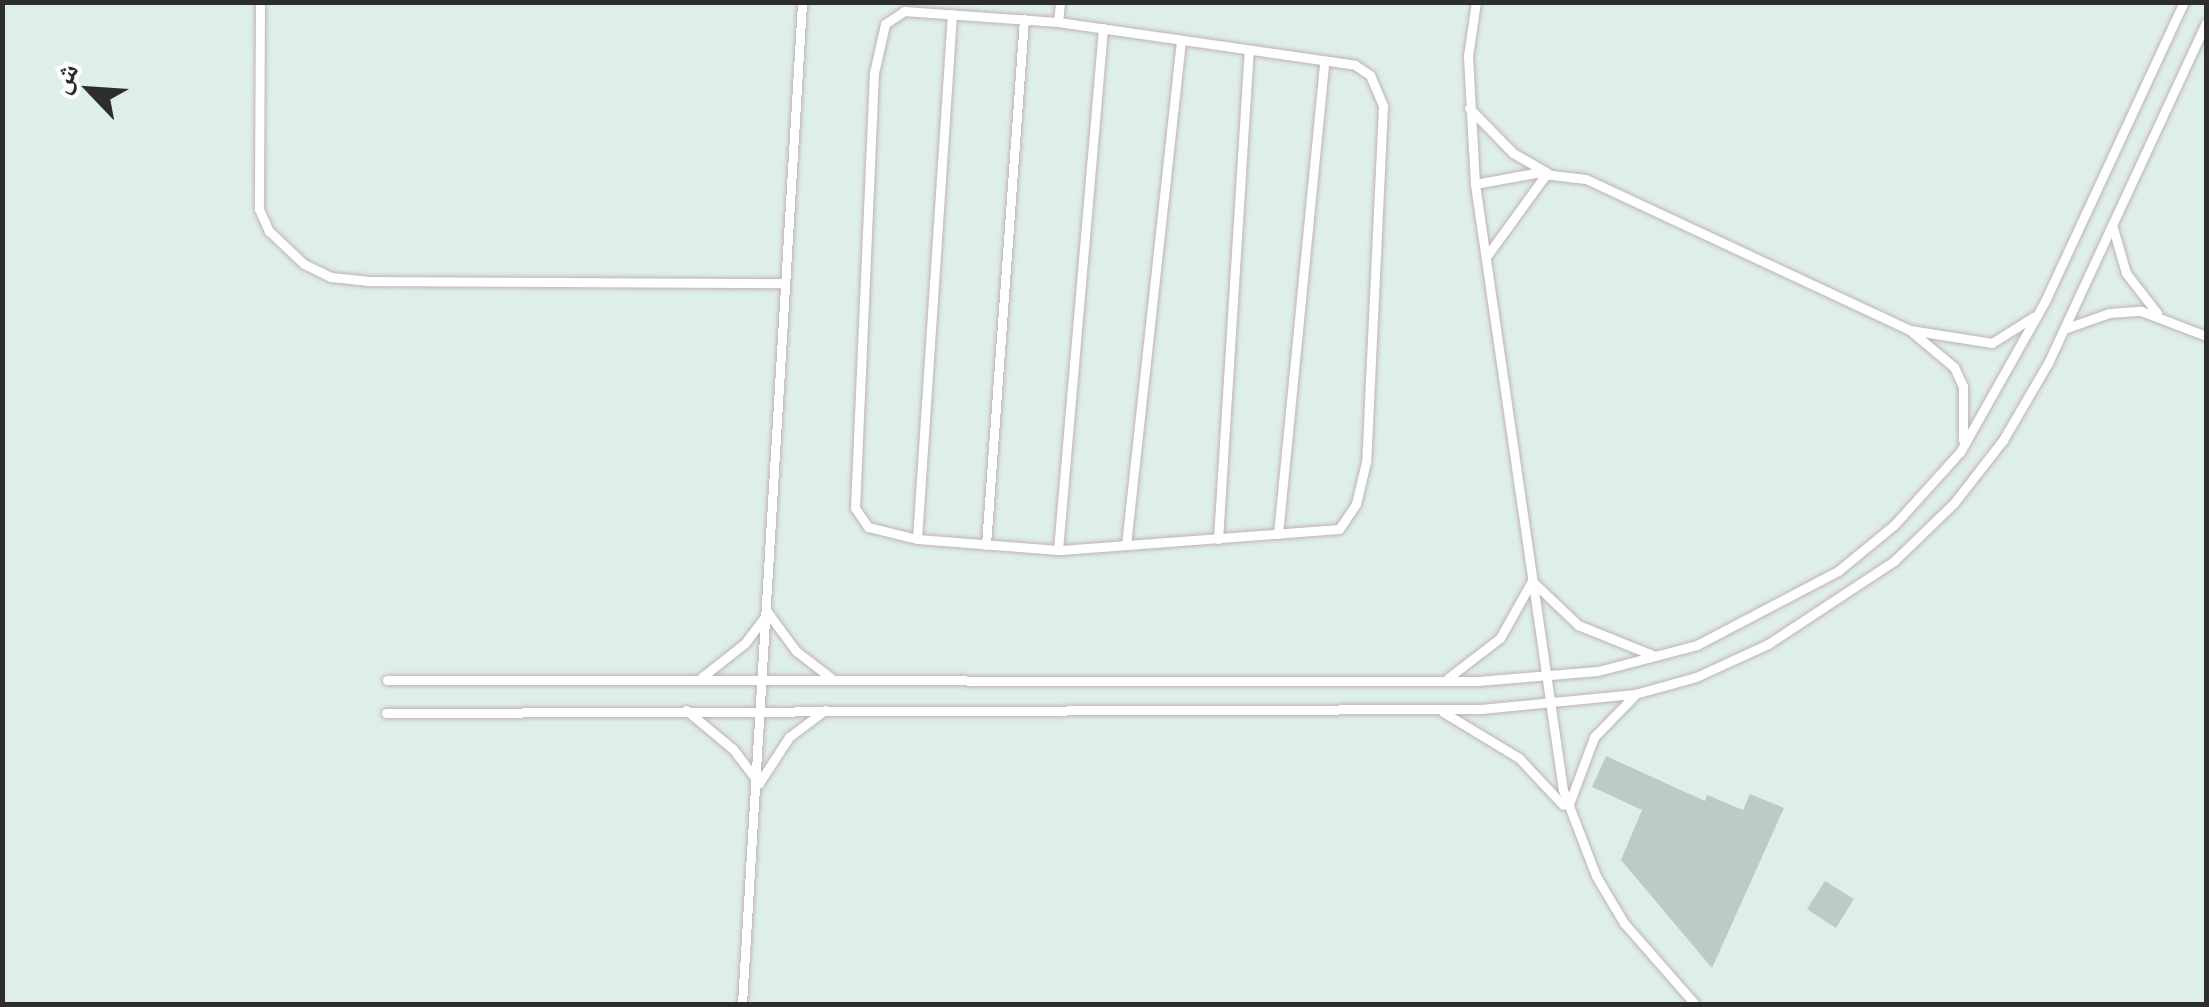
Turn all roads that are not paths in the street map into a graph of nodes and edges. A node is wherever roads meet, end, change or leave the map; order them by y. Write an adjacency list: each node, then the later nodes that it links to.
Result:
1 (260, 2): 19 (lane)
2 (1060, 2): 8 (lane)
3 (1476, 2): 14 (lane)
4 (2184, 2): 20 (lane)
5 (804, 6): 19 (lane)
6 (952, 14): 7 (lane); 27 (lane); 27 (lane)
7 (1024, 20): 8 (lane); 29 (lane)
8 (1058, 22): 10 (lane)
9 (2206, 23): 17 (lane)
10 (1103, 28): 11 (lane); 31 (lane)
11 (1180, 40): 12 (lane); 30 (lane)
12 (1249, 50): 13 (lane); 28 (lane)
13 (1324, 61): 26 (lane); 26 (lane)
14 (1469, 108): 15 (lane); 16 (lane)
15 (1547, 173): 16 (lane); 18 (lane); 23 (lane)
16 (1475, 184): 18 (lane)
17 (2113, 224): 21 (lane); 22 (lane)
18 (1486, 257): 32 (lane)
19 (785, 283): 33 (lane)
20 (2038, 312): 23 (lane); 25 (lane)
21 (2157, 313): 22 (lane); 24 (lane)
22 (2064, 328): 41 (lane)
23 (1910, 330): 25 (lane)
24 (2206, 336)
25 (1960, 452): 34 (lane)
26 (1278, 534): 28 (lane)
27 (917, 538): 29 (lane)
28 (1218, 538): 30 (lane)
29 (986, 544): 31 (lane)
30 (1126, 545): 31 (lane)
31 (1058, 550)
32 (1532, 581): 34 (lane); 35 (lane); 40 (lane)
33 (768, 613): 36 (lane); 37 (lane); 38 (lane)
34 (1657, 657): 35 (lane)
35 (1548, 677): 40 (lane); 42 (lane)
36 (700, 679): 37 (lane); 39 (lane)
37 (764, 679): 38 (lane); 43 (lane)
38 (834, 679): 40 (lane)
39 (388, 680)
40 (1442, 681)
41 (1636, 694): 42 (lane); 49 (lane)
42 (1550, 706): 46 (lane); 49 (lane)
43 (762, 708): 44 (lane); 45 (lane); 48 (lane)
44 (828, 708): 46 (lane); 48 (lane)
45 (684, 709): 47 (lane); 48 (lane)
46 (1436, 709): 49 (lane)
47 (386, 713)
48 (758, 783): 50 (lane)
49 (1568, 812): 51 (lane)
50 (742, 1004)
51 (1695, 1004)

